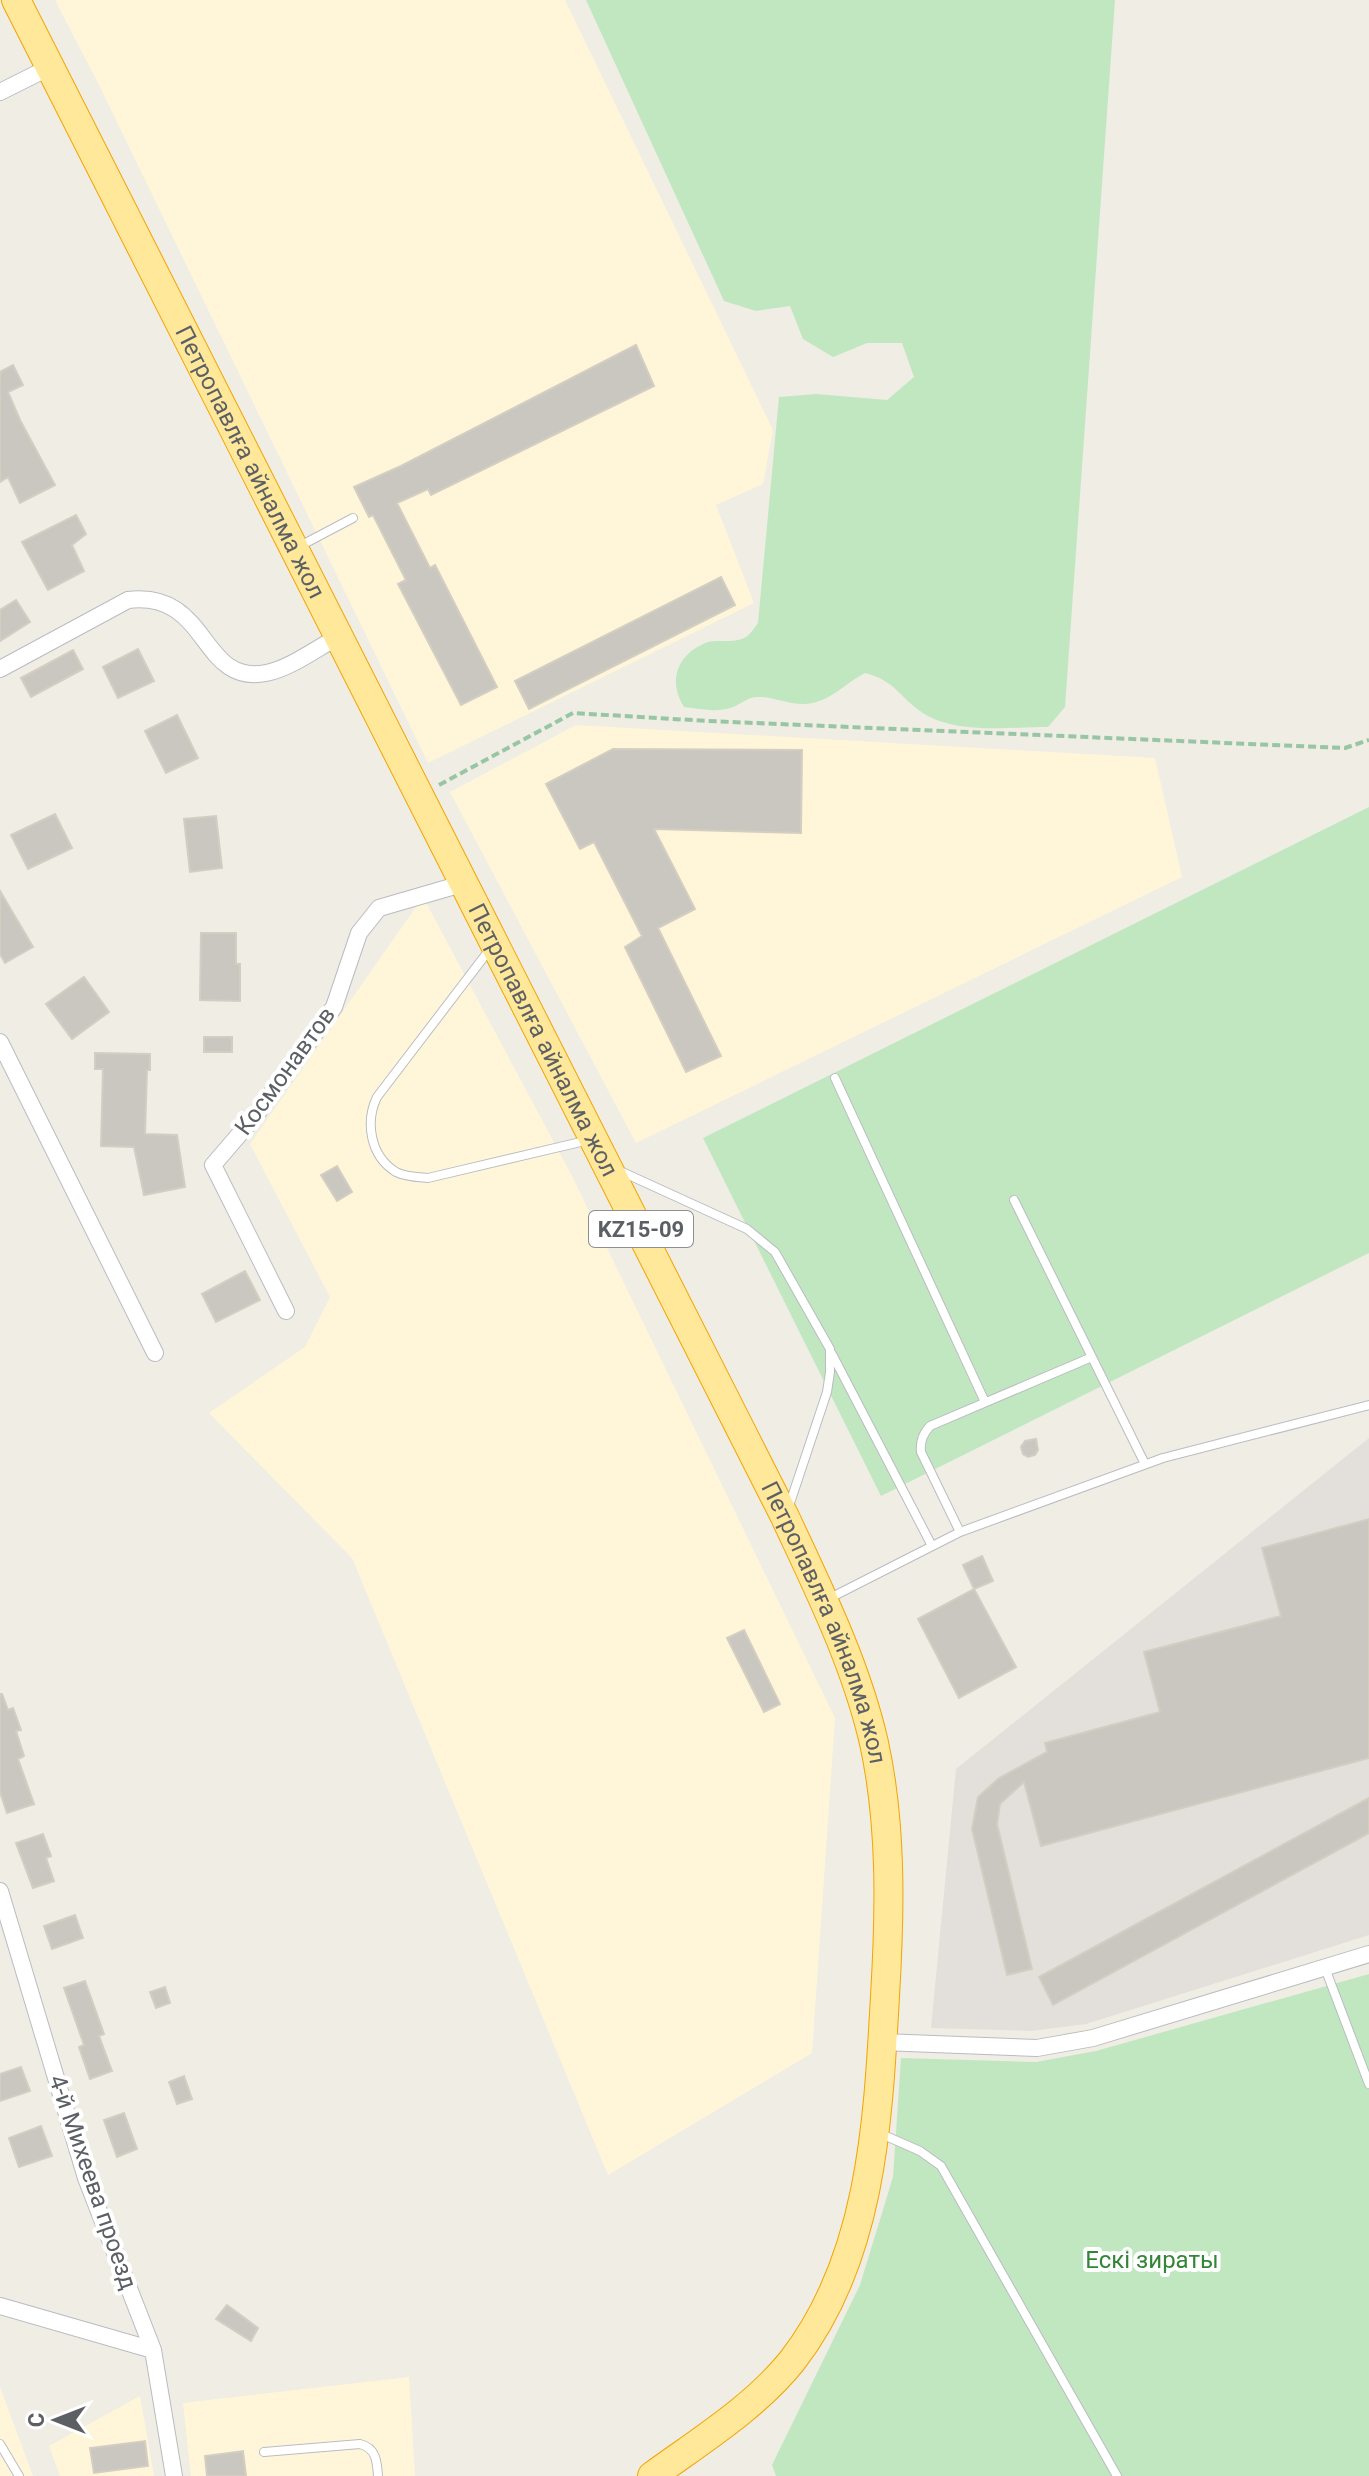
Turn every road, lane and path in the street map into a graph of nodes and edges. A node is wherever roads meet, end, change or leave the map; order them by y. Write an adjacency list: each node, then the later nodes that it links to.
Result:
1 (16, 0): 2 (highway, Петропавлға айналма жол / KZ15-09)
2 (50, 67): 3 (street); 5 (highway, Петропавлға айналма жол / KZ15-09)
3 (0, 92)
4 (353, 518): 5 (lane)
5 (294, 549): 6 (highway, Петропавлға айналма жол / KZ15-09)
6 (338, 637): 7 (street); 9 (highway, Петропавлға айналма жол / KZ15-09)
7 (0, 669)
8 (1369, 740): 9 (path)
9 (420, 795): 10 (highway, Петропавлға айналма жол / KZ15-09)
10 (465, 883): 11 (highway, Петропавлға айналма жол / KZ15-09); 17 (street, Космонавтов)
11 (495, 942): 14 (highway, Петропавлға айналма жол / KZ15-09); 14 (lane)
12 (0, 1042): 19 (street)
13 (835, 1078): 21 (lane)
14 (595, 1139): 15 (highway, Петропавлға айналма жол / KZ15-09)
15 (609, 1166): 18 (lane); 24 (highway, Петропавлға айналма жол / KZ15-09)
16 (1014, 1200): 20 (lane)
17 (286, 1311)
18 (830, 1349): 24 (lane); 26 (lane)
19 (155, 1353)
20 (1092, 1357): 21 (lane); 23 (lane)
21 (985, 1402): 25 (lane)
22 (1369, 1405): 23 (lane)
23 (1145, 1464): 25 (lane)
24 (785, 1517): 27 (highway, Петропавлға айналма жол / KZ15-09)
25 (960, 1532): 26 (lane)
26 (932, 1546): 27 (lane)
27 (824, 1602): 31 (highway, Петропавлға айналма жол / KZ15-09)
28 (0, 1891): 35 (street, 4-й Михеева проезд)
29 (1369, 1954): 30 (street)
30 (1325, 1968): 31 (street); 32 (lane)
31 (882, 2042): 33 (highway, Петропавлға айналма жол / KZ15-09)
32 (1369, 2084)
33 (875, 2131): 41 (highway, Петропавлға айналма жол / KZ15-09); 42 (lane)
34 (0, 2306): 35 (street)
35 (153, 2350): 39 (street, 4-й Михеева проезд)
36 (0, 2444): 38 (lane)
37 (264, 2452): 40 (lane)
38 (19, 2476)
39 (174, 2476)
40 (378, 2476)
41 (652, 2476)
42 (1117, 2476)

